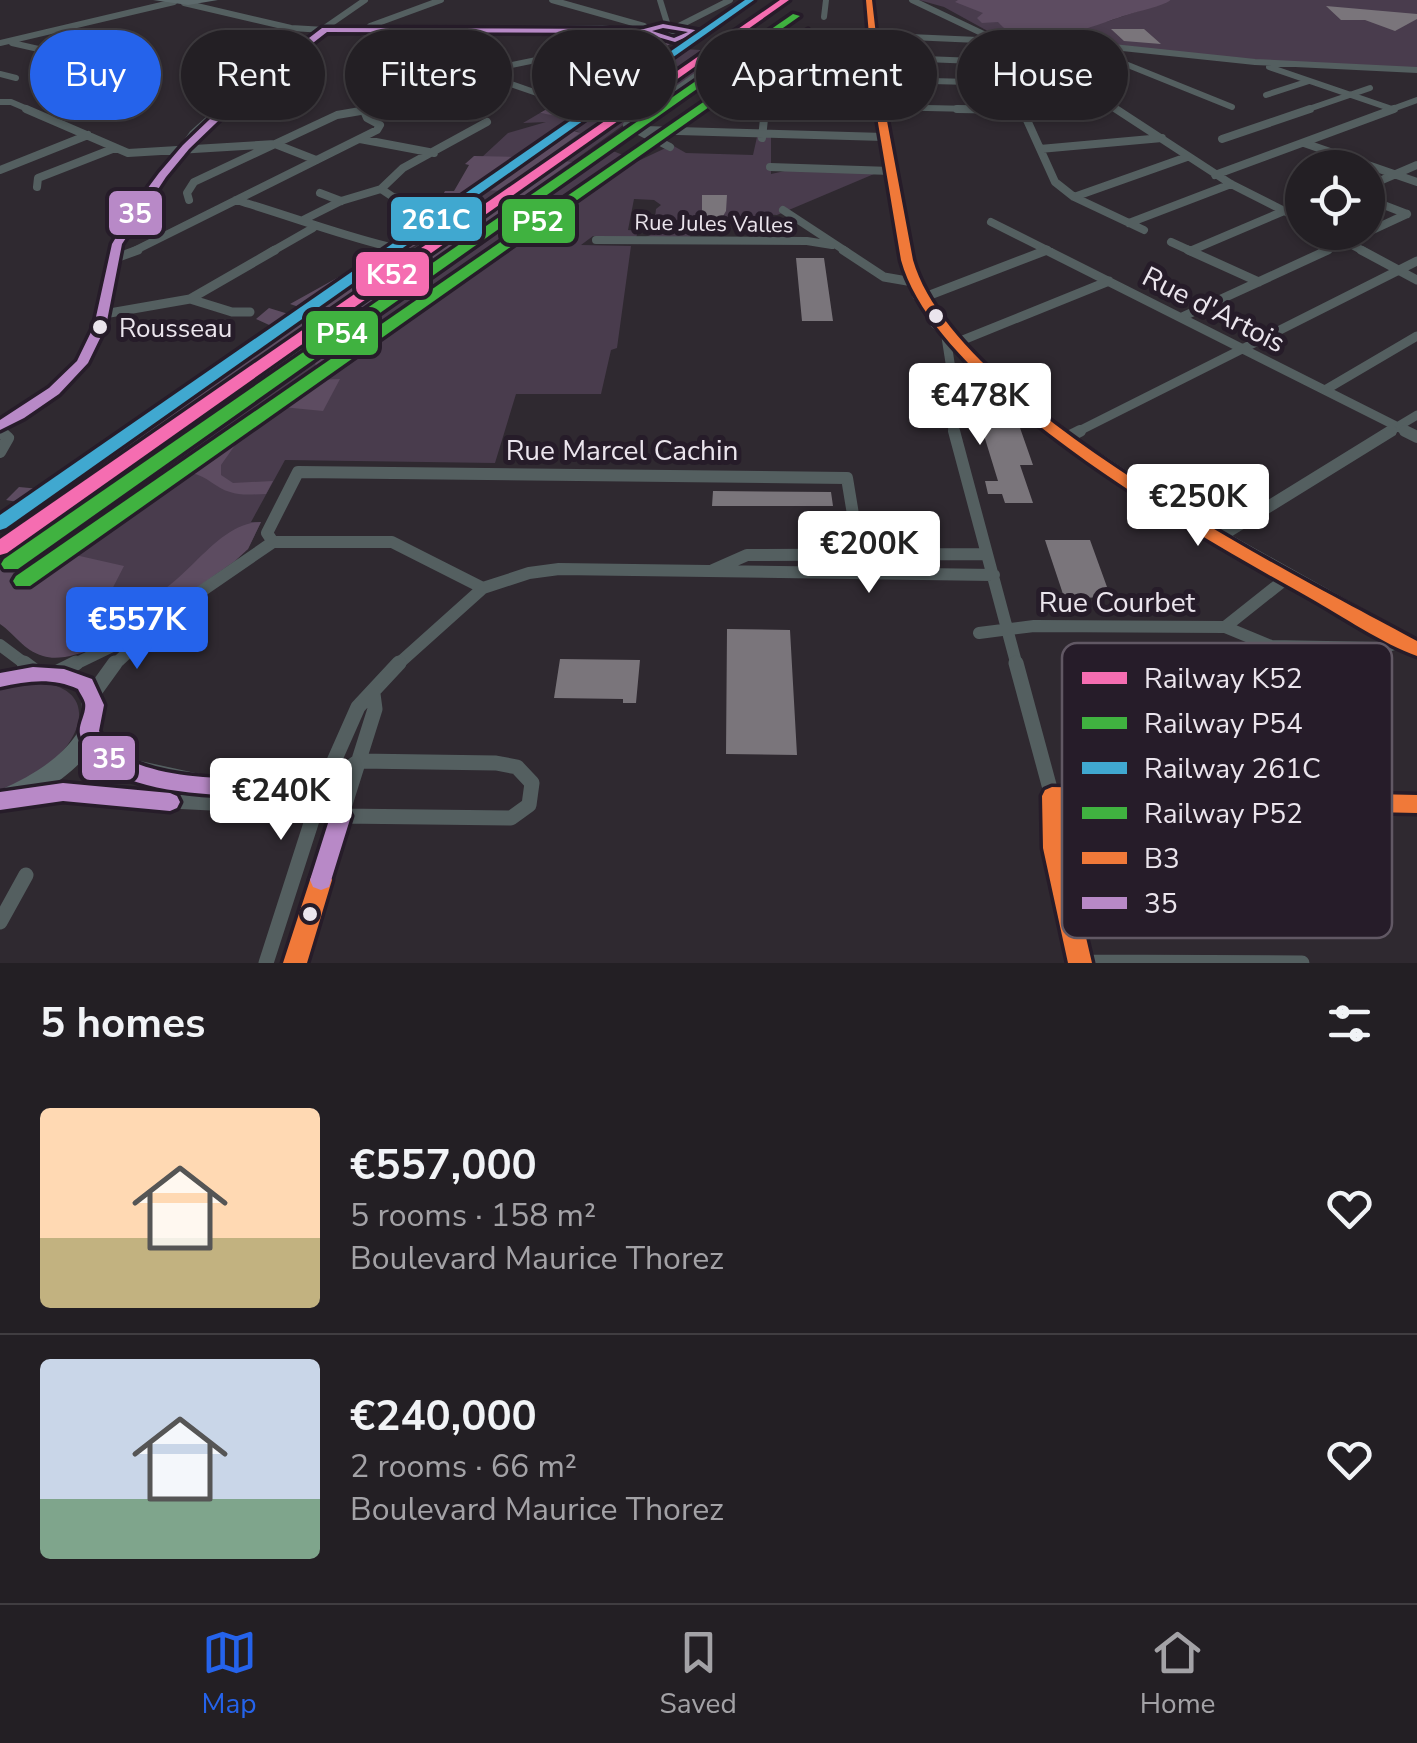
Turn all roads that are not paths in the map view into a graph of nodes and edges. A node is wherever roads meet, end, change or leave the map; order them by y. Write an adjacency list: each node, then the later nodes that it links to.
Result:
1 (157, 0): 11 (street)
2 (214, 0): 11 (street)
3 (366, 0): 17 (street)
4 (441, 0): 18 (street)
5 (552, 0): 15 (street)
6 (660, 0): 13 (street)
7 (730, 0): 13 (street)
8 (826, 0): 12 (street)
9 (869, 0): 20 (street)
10 (912, 0): 21 (street)
11 (179, 2): 14 (street); 17 (street)
12 (824, 18)
13 (671, 27): 15 (street); 19 (street)
14 (64, 28): 16 (street); 22 (street)
15 (647, 29): 18 (street)
16 (73, 30)
17 (324, 30)
18 (362, 30)
19 (675, 30)
20 (870, 30)
21 (973, 30)
22 (4, 43): 23 (street)
23 (30, 48)
24 (1128, 49): 25 (street)
25 (1255, 62): 27 (street); 31 (street)
26 (1128, 65): 37 (street)
27 (1417, 70)
28 (0, 74): 30 (street)
29 (696, 75): 47 (street)
30 (16, 78)
31 (1309, 81): 33 (street); 34 (street)
32 (1370, 88): 33 (street)
33 (1350, 95): 38 (street); 53 (street)
34 (1266, 96)
35 (1417, 100): 38 (street)
36 (0, 102): 48 (street)
37 (1232, 107)
38 (1392, 109): 54 (street)
39 (345, 114): 55 (street)
40 (1128, 118): 51 (street)
41 (207, 120): 59 (street)
42 (373, 120): 52 (street)
43 (763, 120): 49 (street)
44 (882, 120): 50 (street)
45 (1027, 120): 58 (street)
46 (486, 122): 60 (street)
47 (636, 130): 49 (street); 56 (street)
48 (88, 135): 57 (street); 65 (street)
49 (762, 136): 50 (street)
50 (884, 136): 66 (street)
51 (1162, 138): 58 (street); 61 (street)
52 (360, 139): 60 (street); 62 (street)
53 (1222, 139)
54 (1304, 142): 67 (street); 68 (street)
55 (275, 144): 59 (street); 62 (street); 77 (street)
56 (670, 146)
57 (115, 148): 59 (street); 72 (street)
58 (1040, 149): 75 (street)
59 (180, 151): 97 (street)
60 (435, 154): 73 (street)
61 (1187, 157): 67 (street); 75 (street)
62 (316, 160): 78 (street)
63 (1417, 166): 68 (street)
64 (770, 167): 66 (street)
65 (0, 170)
66 (891, 171): 100 (street)
67 (1215, 175): 71 (street)
68 (1396, 175): 69 (street); 70 (street)
69 (1385, 179)
70 (1417, 182)
71 (1231, 184): 82 (street); 85 (street)
72 (37, 187)
73 (381, 189): 76 (street); 79 (street)
74 (320, 193): 79 (street)
75 (1074, 197): 85 (street)
76 (426, 198)
77 (189, 200)
78 (236, 200): 83 (street); 97 (street)
79 (342, 201): 83 (street)
80 (1385, 205): 86 (street)
81 (784, 210): 91 (street)
82 (1284, 211): 96 (street)
83 (303, 220): 87 (street)
84 (991, 222): 93 (street, Rue d'Artois)
85 (1129, 222): 88 (street)
86 (1385, 224)
87 (314, 228): 92 (street); 105 (street)
88 (1144, 230)
89 (596, 240): 91 (street, Rue Jules Valles)
90 (1171, 242): 96 (street)
91 (832, 245): 100 (street)
92 (386, 246)
93 (1048, 250): 101 (street, Rue d'Artois); 104 (street)
94 (1327, 250): 103 (street)
95 (1363, 250): 99 (street)
96 (1190, 251): 103 (street)
97 (112, 259): 107 (street)
98 (1417, 261): 99 (street)
99 (1400, 269): 102 (street); 111 (street)
100 (912, 278): 104 (street)
101 (1109, 280): 108 (street, Rue d'Artois); 110 (street)
102 (1417, 280)
103 (1259, 282): 108 (street)
104 (917, 296): 110 (street)
105 (190, 299): 106 (street); 107 (street)
106 (250, 312)
107 (104, 314): 117 (street)
108 (1182, 317): 111 (street, Rue d'Artois)
109 (1417, 336): 114 (street)
110 (950, 340): 112 (street); 113 (street)
111 (1245, 349): 114 (street, Rue d'Artois); 119 (street)
112 (973, 361): 113 (street); 119 (street)
113 (951, 370): 123 (street)
114 (1325, 390): 116 (street, Rue d'Artois)
115 (1417, 414): 116 (street)
116 (1398, 426): 118 (street, Rue d'Artois); 121 (street)
117 (0, 429): 120 (street)
118 (1417, 436)
119 (1066, 438): 121 (street)
120 (0, 452)
121 (1222, 536): 128 (street)
122 (273, 542): 124 (street, Rue Marcel Cachin); 129 (street); 130 (street)
123 (987, 554): 124 (street); 127 (street)
124 (860, 555): 125 (street); 126 (street, Rue Marcel Cachin)
125 (709, 571): 126 (street); 129 (street)
126 (863, 575): 127 (street)
127 (994, 575): 132 (street)
128 (1288, 576): 131 (street, Rue Courbet); 136 (street)
129 (483, 588): 140 (street)
130 (154, 626): 137 (street); 139 (street)
131 (1225, 627): 132 (street, Rue Courbet); 134 (street, Rue Courbet)
132 (1008, 628): 133 (street, Rue Courbet); 148 (street)
133 (979, 633)
134 (1265, 643)
135 (0, 645): 137 (street)
136 (1410, 645)
137 (47, 672): 138 (main road); 139 (main road)
138 (0, 680)
139 (92, 694): 141 (main road)
140 (372, 694): 142 (street); 143 (street)
141 (89, 732): 143 (street); 144 (main road)
142 (359, 761): 143 (street); 146 (street); 146 (street)
143 (324, 786): 145 (street); 146 (street)
144 (9, 798): 145 (street)
145 (316, 808): 146 (street); 151 (street)
146 (341, 816): 152 (street)
147 (26, 875): 149 (street)
148 (1062, 883)
149 (0, 922)
150 (1080, 962): 153 (street)
151 (266, 963)
152 (296, 963)
153 (1302, 963)

